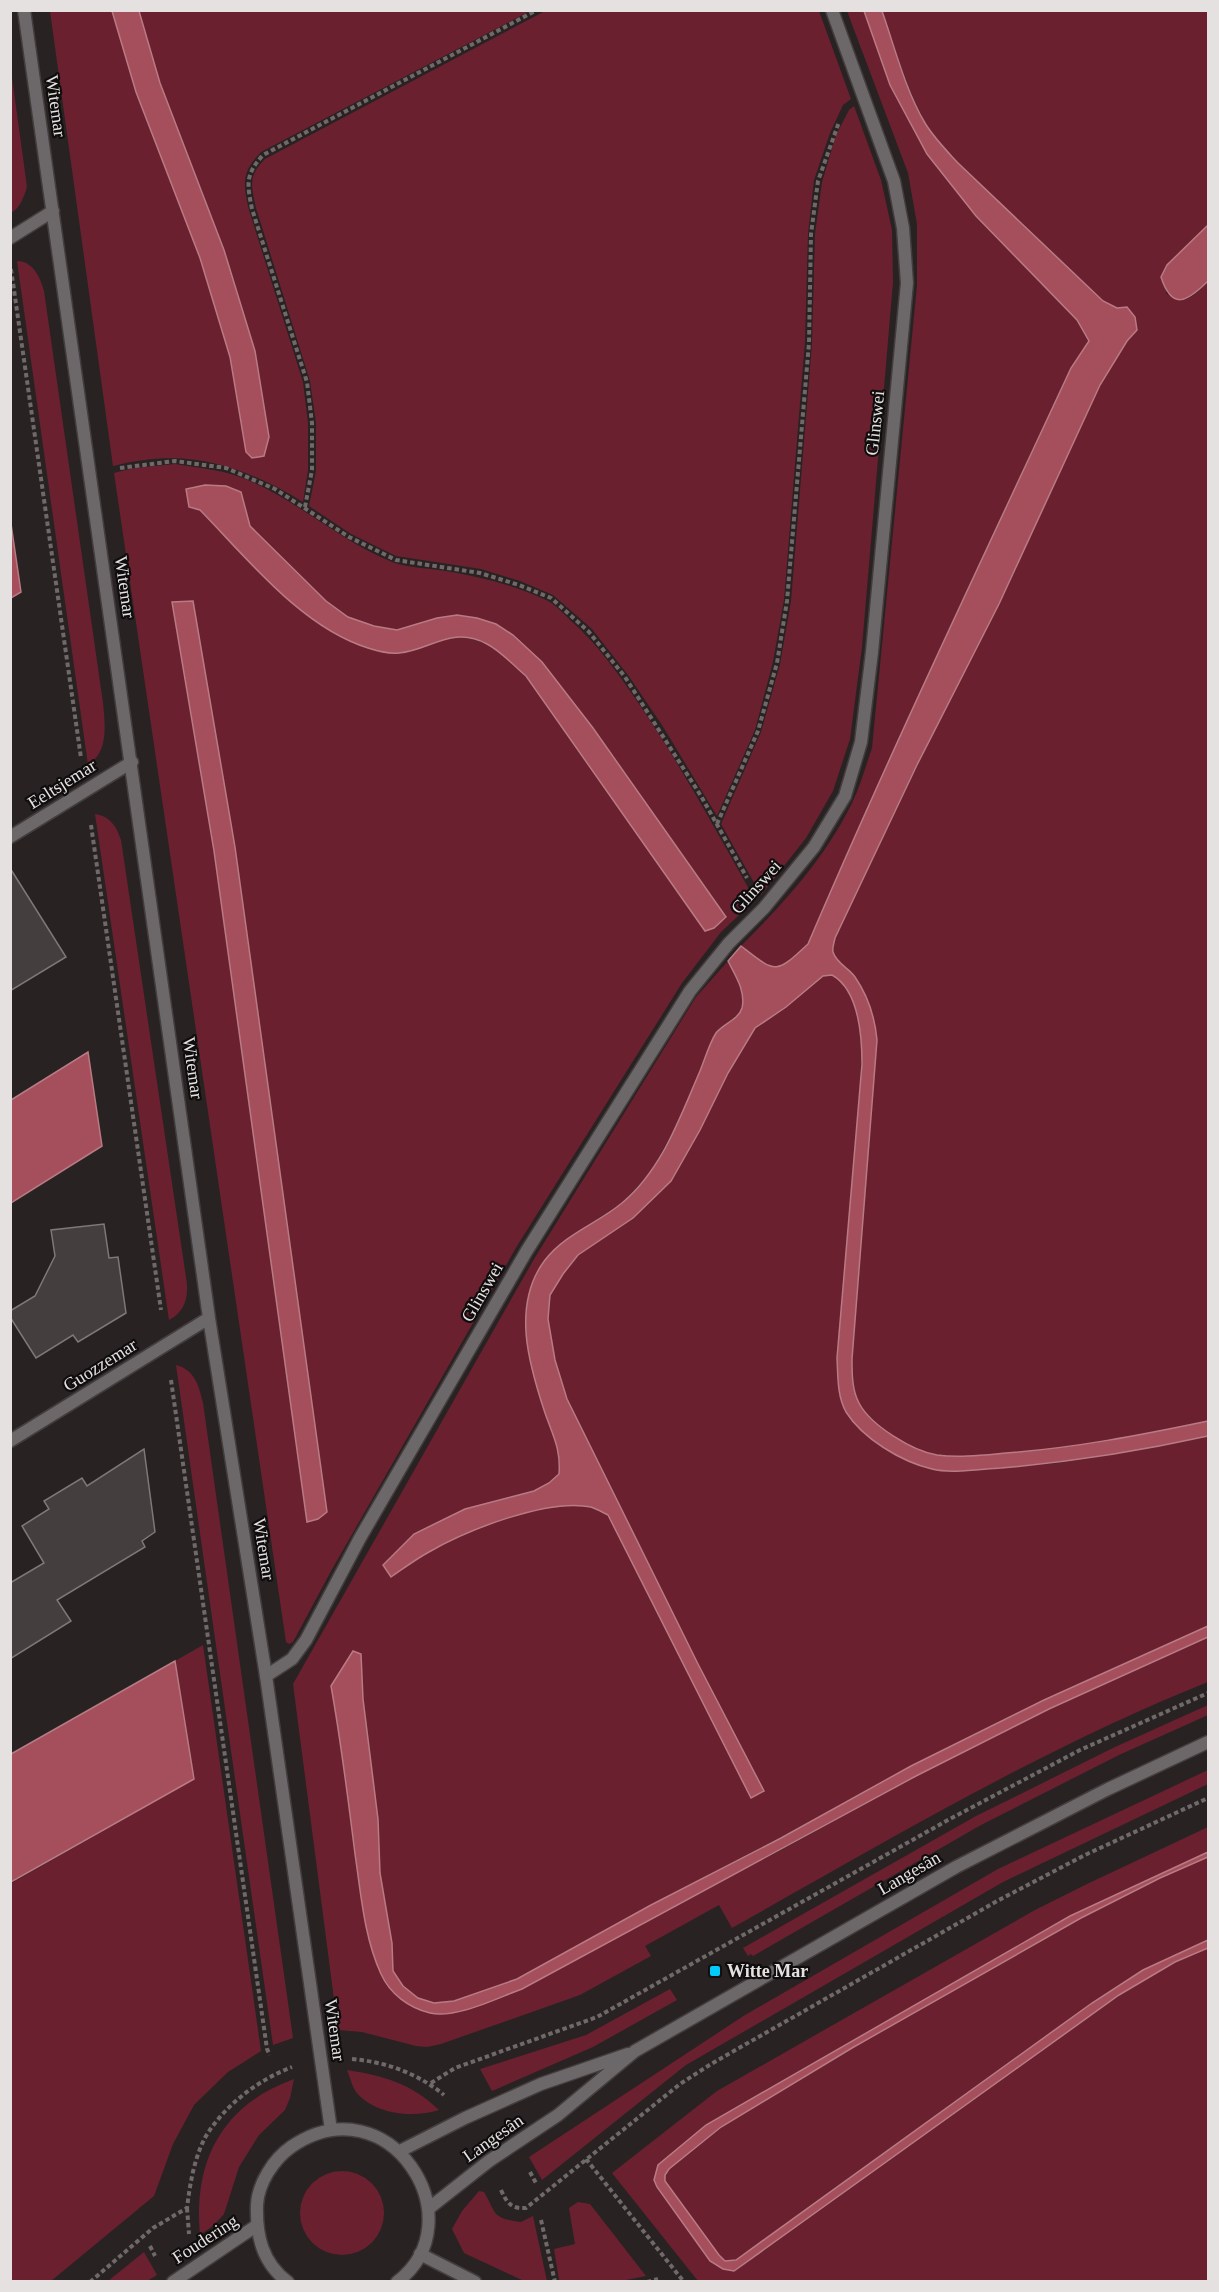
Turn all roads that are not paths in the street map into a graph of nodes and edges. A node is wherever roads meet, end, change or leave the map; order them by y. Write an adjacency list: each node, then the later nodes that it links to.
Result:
1 (24, 10): 3 (street, Witemar)
2 (832, 10): 9 (street, Glinswei)
3 (53, 211): 4 (street); 5 (street, Witemar)
4 (10, 238)
5 (132, 762): 6 (street, Eeltsjemar); 7 (street, Witemar)
6 (10, 837)
7 (209, 1318): 8 (street, Guozzemar); 9 (street, Witemar)
8 (10, 1441)
9 (266, 1676): 12 (street, Witemar)
10 (1209, 1742): 11 (street, Langesân)
11 (635, 2051): 13 (street, Langesân); 14 (street, Langesân)
12 (331, 2130): 13 (street); 15 (street)
13 (400, 2151): 14 (street)
14 (428, 2209): 16 (street)
15 (256, 2226): 17 (street); 18 (street, Foudering)
16 (420, 2254): 19 (street); 20 (street)
17 (280, 2280)
18 (172, 2282)
19 (397, 2282)
20 (475, 2282)

